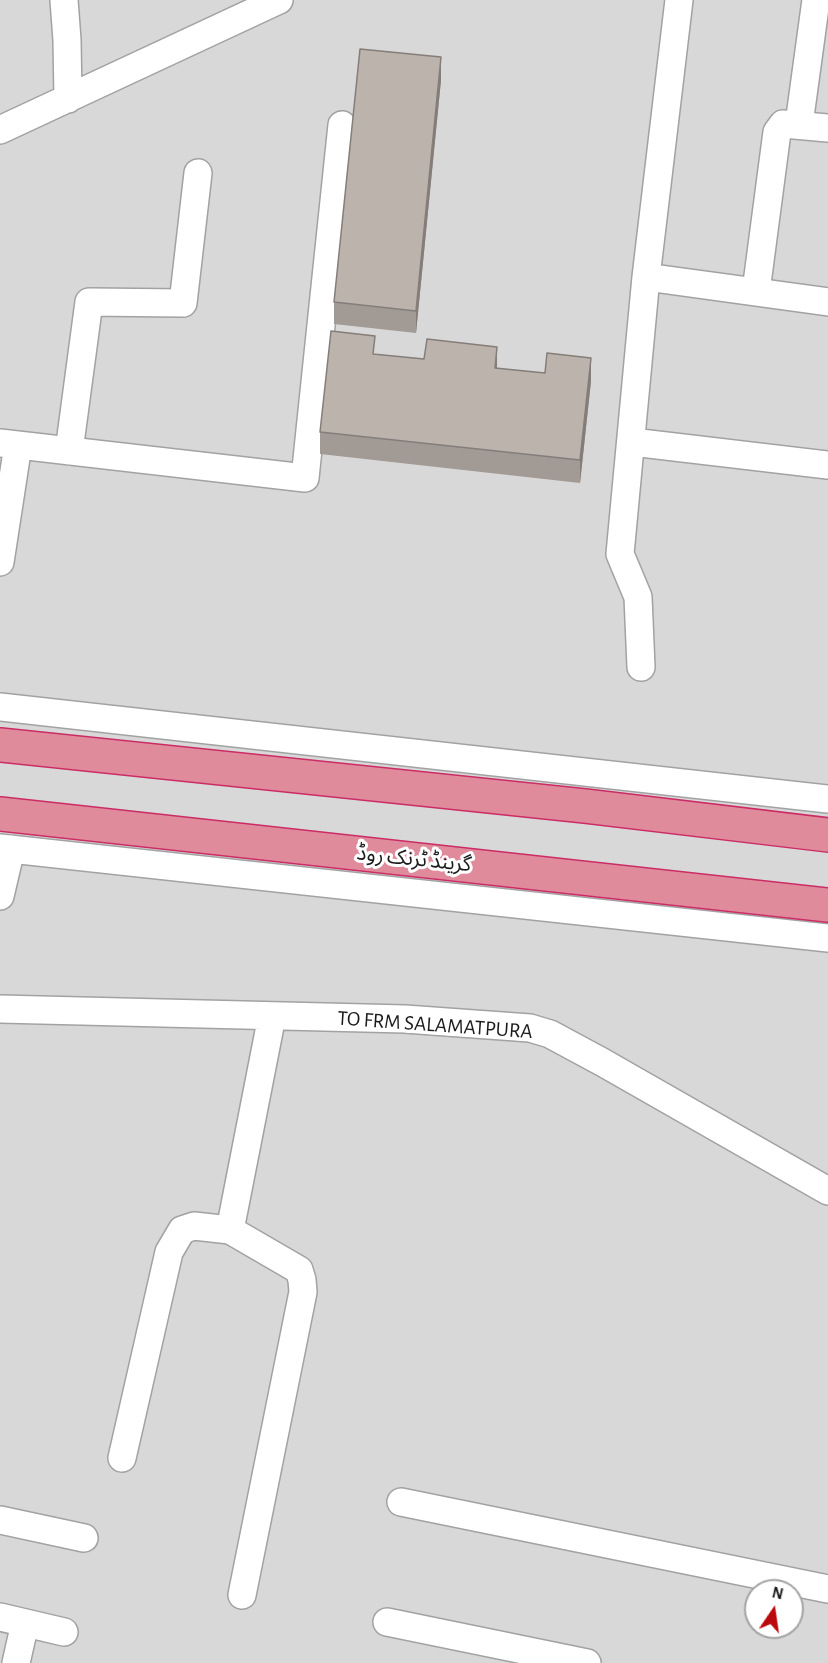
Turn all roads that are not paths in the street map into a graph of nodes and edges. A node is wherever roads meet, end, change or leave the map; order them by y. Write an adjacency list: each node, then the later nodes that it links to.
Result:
1 (64, 0): 5 (street)
2 (279, 0): 5 (street)
3 (679, 0): 11 (street)
4 (816, 0): 6 (street)
5 (68, 99): 9 (street)
6 (799, 124): 8 (street); 12 (street)
7 (342, 125): 16 (street)
8 (828, 128)
9 (0, 130)
10 (198, 173): 16 (street)
11 (646, 277): 12 (street); 14 (street)
12 (756, 291): 13 (street)
13 (828, 302)
14 (632, 442): 17 (street); 19 (street)
15 (9, 444): 16 (street); 18 (street)
16 (69, 451)
17 (828, 465)
18 (0, 562)
19 (641, 667)
20 (0, 707): 22 (street)
21 (0, 745): 24 (highway)
22 (828, 799)
23 (0, 814): 27 (highway, گرینڈ ٹرنک روڈ)
24 (828, 835)
25 (5, 849): 26 (street); 28 (street)
26 (0, 896)
27 (828, 905)
28 (828, 939)
29 (0, 1009): 30 (street, TO FRM SALAMATPURA)
30 (272, 1016): 31 (street, TO FRM SALAMATPURA); 32 (street)
31 (828, 1191)
32 (231, 1230): 33 (street); 38 (street)
33 (123, 1458)
34 (401, 1502): 37 (street)
35 (0, 1520): 36 (street)
36 (84, 1538)
37 (828, 1589)
38 (242, 1595)
39 (12, 1620): 41 (street); 42 (street)
40 (387, 1622): 43 (street)
41 (64, 1632)
42 (16, 1663)
43 (587, 1663)

